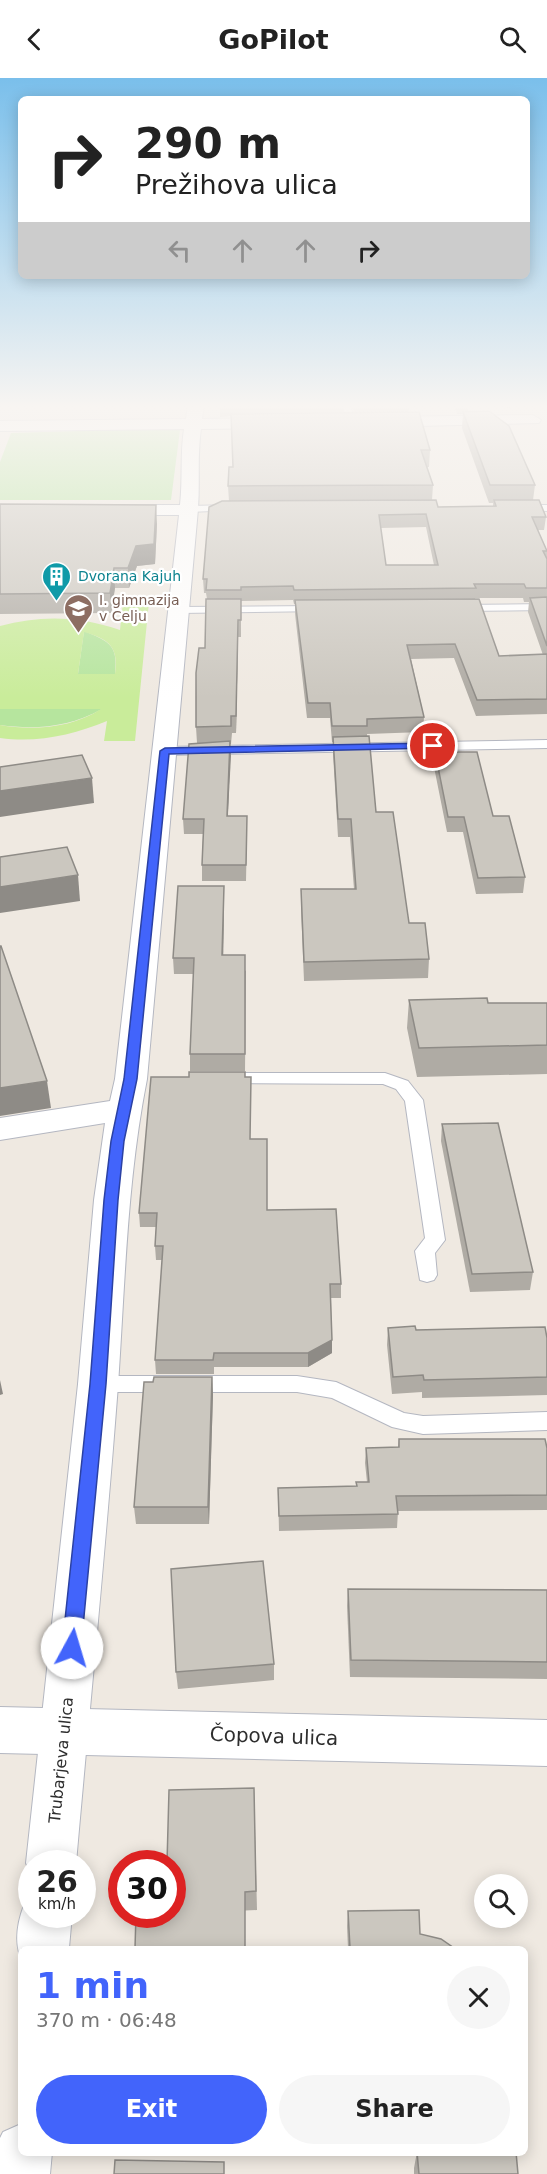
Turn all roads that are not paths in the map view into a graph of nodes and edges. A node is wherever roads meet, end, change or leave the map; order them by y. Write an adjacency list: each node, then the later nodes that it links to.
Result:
1 (189, 503): 5 (street, Trubarjeva ulica)
2 (510, 507): 4 (lane)
3 (243, 508): 5 (lane)
4 (547, 508)
5 (188, 509): 6 (street); 10 (street, Trubarjeva ulica)
6 (95, 510)
7 (547, 607): 8 (lane)
8 (448, 608)
9 (330, 609): 10 (lane)
10 (179, 610): 12 (street, Trubarjeva ulica)
11 (547, 744): 12 (lane)
12 (165, 751): 14 (street, Trubarjeva ulica)
13 (209, 1079): 16 (lane)
14 (135, 1089): 15 (street); 17 (street, Trubarjeva ulica)
15 (0, 1129)
16 (427, 1275)
17 (98, 1384): 18 (lane); 20 (street, Trubarjeva ulica)
18 (547, 1421)
19 (0, 1730): 20 (street, Čopova ulica)
20 (65, 1730): 21 (street, Čopova ulica); 22 (street, Trubarjeva ulica)
21 (547, 1743)
22 (52, 1850)
23 (45, 1928): 24 (street)
24 (43, 1946)
25 (23, 2156): 26 (street)
26 (21, 2174)

